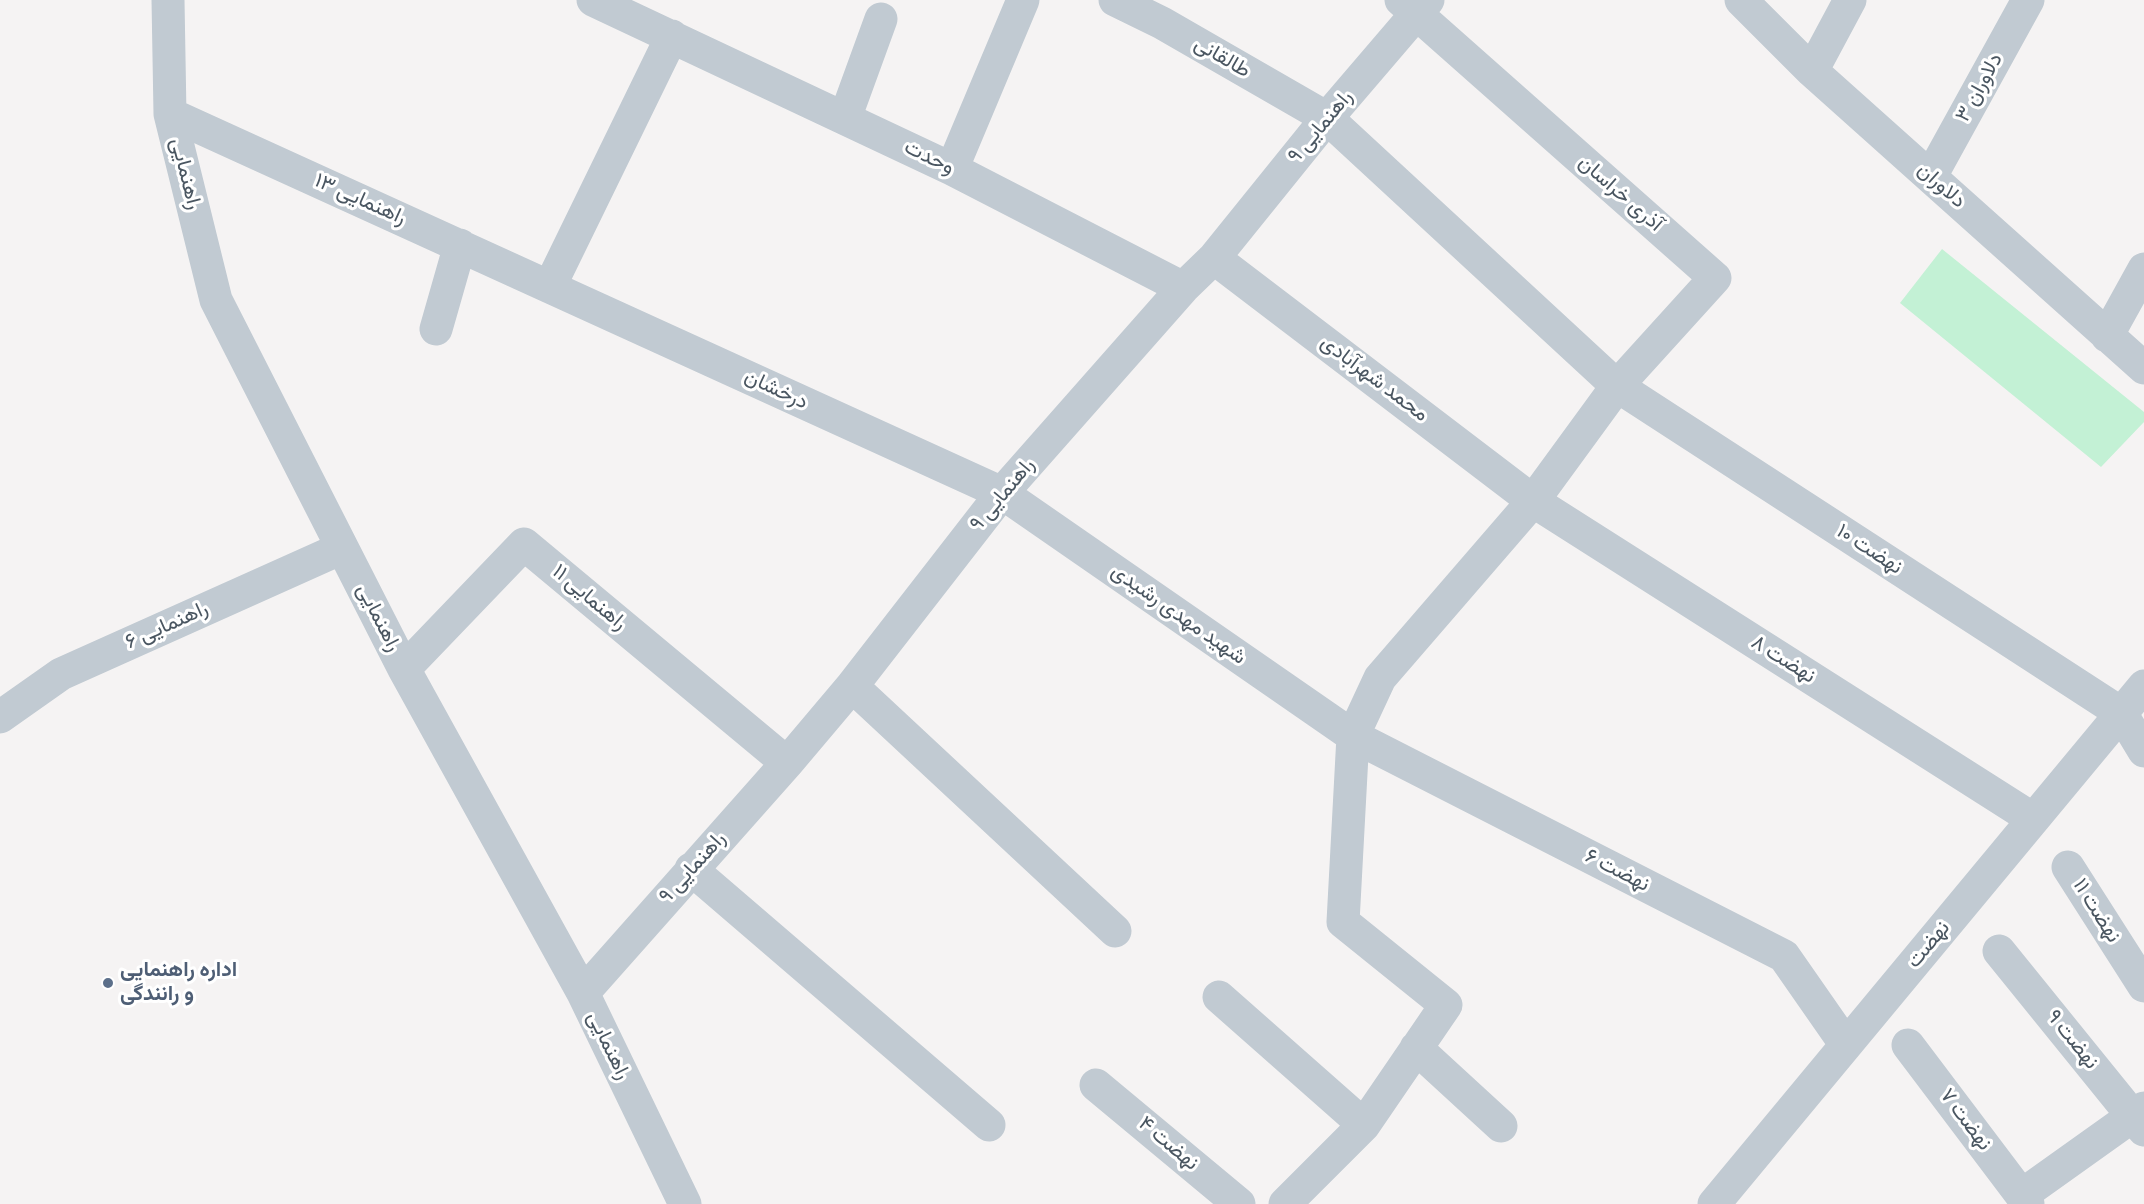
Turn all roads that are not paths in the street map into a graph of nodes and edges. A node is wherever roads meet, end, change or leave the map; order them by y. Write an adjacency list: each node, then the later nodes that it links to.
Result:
1 (168, 0): 12 (street, راهنمایی)
2 (593, 0): 10 (street, وحدت)
3 (1023, 0): 15 (street)
4 (1115, 0): 14 (street, طالقانی)
5 (1741, 0): 11 (street, دلاوران)
6 (1850, 0): 11 (street)
7 (2028, 0): 16 (street, دلاوران ۳)
8 (1415, 5): 14 (street, راهنمایی ۹); 25 (street, آذری خراسان)
9 (881, 19): 13 (street)
10 (672, 36): 13 (street, وحدت); 20 (street)
11 (1812, 71): 16 (street, دلاوران)
12 (170, 114): 17 (street, راهنمایی ۱۳); 28 (street, راهنمایی)
13 (845, 118): 15 (street, وحدت)
14 (1328, 118): 18 (street, راهنمایی ۹); 25 (street, طالقانی)
15 (952, 169): 21 (street, وحدت)
16 (1931, 176): 23 (street, دلاوران)
17 (459, 245): 20 (street, راهنمایی ۱۳); 22 (street)
18 (1214, 258): 21 (street, راهنمایی ۹); 27 (street, محمد شهرآبادی)
19 (2144, 269): 23 (street)
20 (550, 286): 26 (street, درخشان)
21 (1183, 288): 26 (street, راهنمایی ۹)
22 (436, 330)
23 (2107, 336): 24 (street, دلاوران)
24 (2144, 368)
25 (1617, 386): 27 (street); 32 (street, نهضت ۱۰)
26 (1002, 493): 30 (street, راهنمایی ۹); 34 (street, شهید مهدی رشیدی)
27 (1533, 501): 34 (street); 37 (street, نهضت ۸)
28 (342, 548): 29 (street, راهنمایی); 33 (street, راهنمایی ۶)
29 (404, 669): 36 (street, راهنمایی ۱۱); 43 (street, راهنمایی)
30 (852, 686): 36 (street, راهنمایی ۹); 40 (street)
31 (2144, 686): 32 (street, نهضت)
32 (2121, 714): 35 (street); 37 (street, نهضت)
33 (0, 717)
34 (1353, 736): 45 (street, نهضت ۶); 47 (street)
35 (2144, 751)
36 (787, 763): 39 (street, راهنمایی ۹)
37 (2033, 819): 45 (street, نهضت)
38 (2068, 867): 42 (street, نهضت ۱۱)
39 (692, 869): 43 (street, راهنمایی ۹); 50 (street)
40 (1115, 931)
41 (1999, 951): 49 (street, نهضت ۹)
42 (2144, 986)
43 (582, 993): 54 (street, راهنمایی)
44 (1219, 997): 51 (street)
45 (1846, 1045): 57 (street, نهضت)
46 (1908, 1045): 53 (street, نهضت ۷)
47 (1416, 1048): 51 (street); 52 (street)
48 (1096, 1085): 55 (street, نهضت ۴)
49 (2141, 1118): 53 (street)
50 (989, 1125)
51 (1364, 1125): 56 (street)
52 (1501, 1126)
53 (2025, 1200)
54 (678, 1202)
55 (1239, 1204)
56 (1285, 1204)
57 (1714, 1204)

